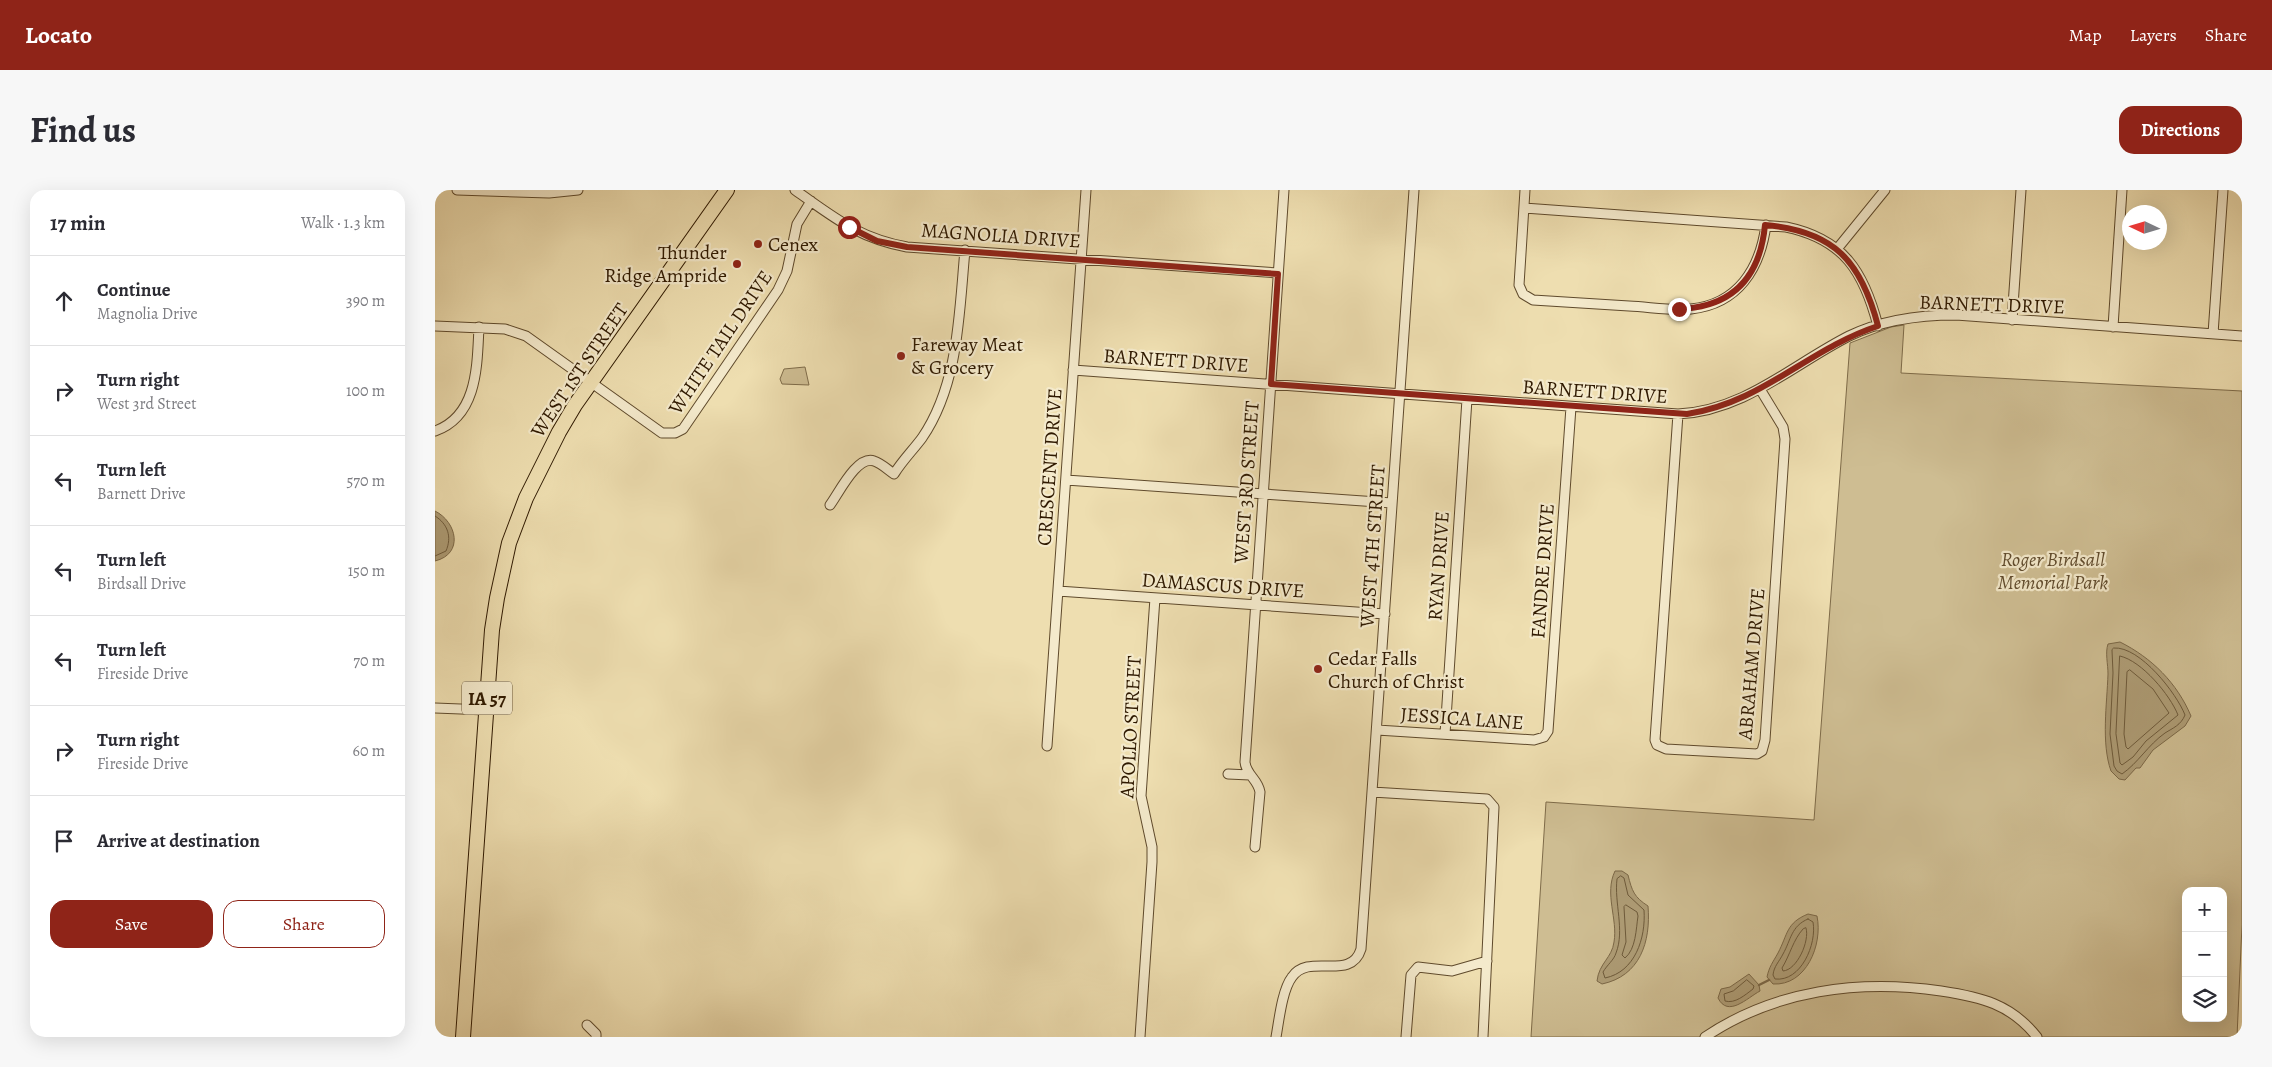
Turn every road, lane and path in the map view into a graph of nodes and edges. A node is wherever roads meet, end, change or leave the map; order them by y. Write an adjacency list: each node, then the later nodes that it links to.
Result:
1 (457, 190): 2 (street)
2 (578, 190)
3 (727, 190): 28 (main road, WEST 1ST STREET / IA 57)
4 (795, 190): 13 (street, MAGNOLIA DRIVE)
5 (1086, 190): 18 (street, CRESCENT DRIVE)
6 (1284, 190): 19 (street, WEST 3RD STREET)
7 (1414, 190): 31 (street, WEST 4TH STREET)
8 (1525, 190): 14 (street)
9 (1885, 190): 16 (street)
10 (2021, 190): 20 (street)
11 (2122, 190): 24 (street)
12 (2223, 190): 25 (street)
13 (811, 201): 17 (street, MAGNOLIA DRIVE); 28 (street, WHITE TAIL DRIVE)
14 (1524, 208): 15 (street); 15 (street)
15 (1765, 225): 16 (street)
16 (1837, 249): 22 (street)
17 (965, 250): 18 (street, MAGNOLIA DRIVE); 39 (street)
18 (1081, 258): 19 (street, MAGNOLIA DRIVE); 27 (street, CRESCENT DRIVE)
19 (1278, 274): 29 (street, WEST 3RD STREET)
20 (2012, 320): 22 (street, BARNETT DRIVE); 24 (street, BARNETT DRIVE)
21 (435, 326): 23 (street, WHITE TAIL DRIVE)
22 (1878, 326): 30 (street, BARNETT DRIVE)
23 (479, 327): 28 (street, WHITE TAIL DRIVE); 35 (street)
24 (2113, 327): 25 (street, BARNETT DRIVE)
25 (2213, 334): 26 (street, BARNETT DRIVE)
26 (2242, 336)
27 (1073, 370): 29 (street, BARNETT DRIVE); 36 (street, CRESCENT DRIVE)
28 (592, 382): 45 (main road, WEST 1ST STREET / IA 57)
29 (1271, 384): 31 (street, BARNETT DRIVE); 37 (street, WEST 3RD STREET)
30 (1760, 389): 34 (street, BARNETT DRIVE); 34 (street, ABRAHAM DRIVE)
31 (1400, 394): 32 (street, BARNETT DRIVE); 38 (street, WEST 4TH STREET)
32 (1467, 399): 33 (street, BARNETT DRIVE); 47 (street, RYAN DRIVE)
33 (1571, 407): 34 (street, BARNETT DRIVE); 48 (street, FANDRE DRIVE)
34 (1678, 414)
35 (435, 431)
36 (1065, 480): 37 (street); 40 (street, CRESCENT DRIVE)
37 (1263, 494): 38 (street); 42 (street, WEST 3RD STREET)
38 (1392, 504): 43 (street, WEST 4TH STREET)
39 (830, 505)
40 (1058, 591): 41 (street, DAMASCUS DRIVE); 49 (street, CRESCENT DRIVE)
41 (1155, 598): 42 (street, DAMASCUS DRIVE); 58 (street, APOLLO STREET)
42 (1255, 605): 43 (street, DAMASCUS DRIVE); 51 (street, WEST 3RD STREET)
43 (1385, 614): 46 (street, WEST 4TH STREET)
44 (435, 708): 45 (street)
45 (486, 710): 56 (main road, WEST 1ST STREET / IA 57)
46 (1377, 730): 47 (street, JESSICA LANE); 52 (street, WEST 4TH STREET)
47 (1445, 734): 48 (street, JESSICA LANE)
48 (1545, 736)
49 (1047, 746)
50 (1228, 774): 51 (street)
51 (1250, 775): 53 (street, WEST 3RD STREET)
52 (1373, 792): 54 (street); 59 (street, WEST 4TH STREET)
53 (1255, 847)
54 (1487, 961): 60 (street); 61 (street)
55 (587, 1025): 57 (street)
56 (463, 1037)
57 (595, 1037)
58 (1140, 1037)
59 (1276, 1037)
60 (1406, 1037)
61 (1483, 1037)
62 (1705, 1037): 63 (street)
63 (2037, 1037)

